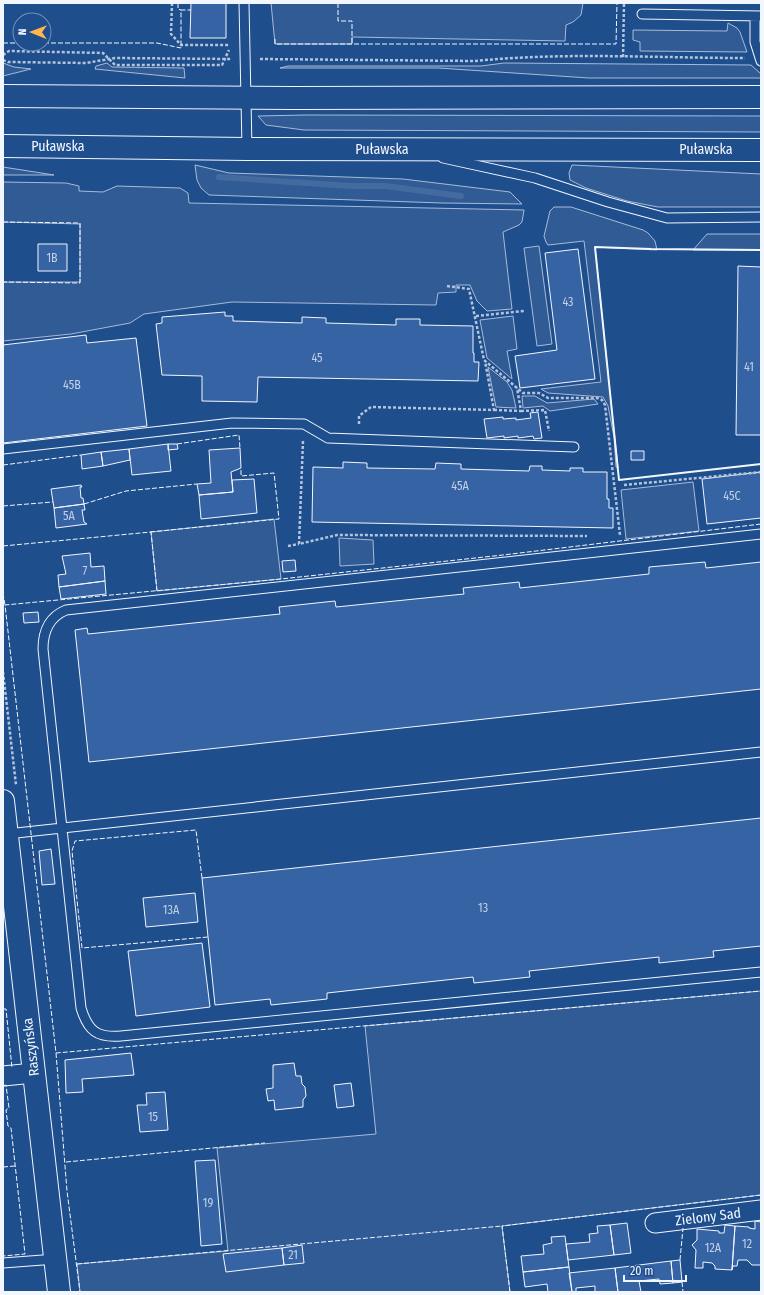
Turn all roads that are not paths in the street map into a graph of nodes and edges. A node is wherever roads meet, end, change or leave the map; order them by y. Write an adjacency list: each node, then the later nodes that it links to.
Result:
1 (244, 3): 7 (lane)
2 (642, 14): 3 (lane)
3 (758, 16): 4 (lane)
4 (760, 60)
5 (3, 96): 7 (main road)
6 (761, 97): 7 (main road)
7 (247, 98): 9 (lane)
8 (3, 146): 9 (main road, Puławska)
9 (247, 149): 10 (main road, Puławska)
10 (403, 149): 11 (main road, Puławska); 12 (lane)
11 (761, 150)
12 (761, 218)
13 (574, 447): 14 (lane)
14 (3, 449)
15 (761, 534): 18 (lane)
16 (761, 752): 18 (lane)
17 (3, 801): 19 (main road, Raszyńska)
18 (61, 828): 19 (lane); 20 (lane)
19 (7, 834): 21 (main road, Raszyńska)
20 (761, 972)
21 (34, 1073): 22 (street); 25 (main road, Raszyńska)
22 (3, 1076)
23 (761, 1210): 24 (street, Zielony Sad)
24 (656, 1223)
25 (56, 1259): 26 (lane); 27 (main road, Raszyńska)
26 (3, 1263)
27 (59, 1292)

